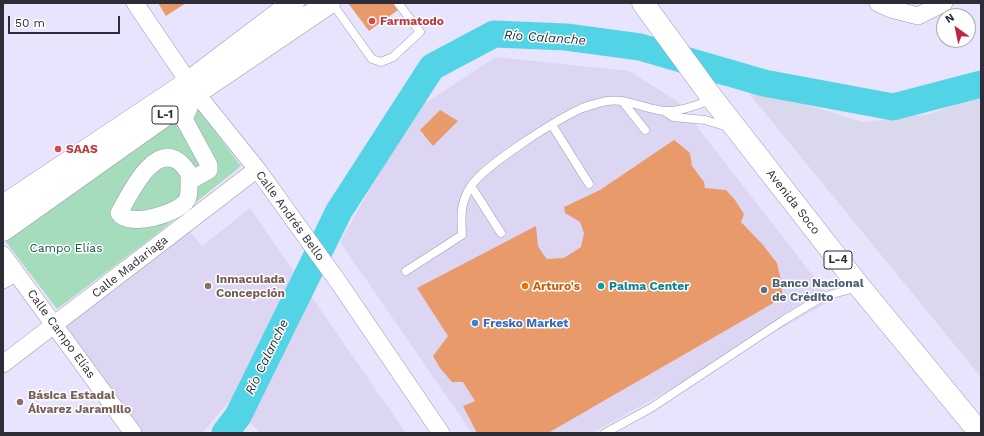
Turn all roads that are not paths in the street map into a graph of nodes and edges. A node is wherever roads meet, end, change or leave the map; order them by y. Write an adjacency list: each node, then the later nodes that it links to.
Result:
1 (135, 3): 9 (street, Calle Andrés Bello)
2 (292, 3): 9 (main road, L-1)
3 (331, 3): 4 (lane); 9 (main road, L-1)
4 (398, 3)
5 (643, 3): 8 (main road, Avenida Soco / L-4)
6 (878, 3): 7 (street)
7 (942, 3)
8 (707, 91): 11 (lane); 13 (main road, Avenida Soco / L-4)
9 (191, 94): 15 (street, Calle Andrés Bello); 16 (street); 19 (main road, L-1); 20 (main road, L-1)
10 (623, 102): 11 (lane); 12 (lane); 14 (lane)
11 (664, 111): 13 (lane)
12 (552, 125): 17 (lane); 18 (lane)
13 (736, 129): 24 (main road, Avenida Soco / L-4)
14 (645, 130)
15 (257, 169): 25 (street, Calle Madariaga); 28 (street, Calle Andrés Bello)
16 (189, 175)
17 (589, 184)
18 (471, 186): 21 (lane); 23 (lane)
19 (3, 206)
20 (3, 230)
21 (502, 233)
22 (3, 255): 25 (street, Calle Campo Elías)
23 (406, 271)
24 (859, 286): 29 (lane); 30 (main road, Avenida Soco / L-4)
25 (54, 325): 26 (street, Calle Madariaga); 27 (street, Calle Campo Elías)
26 (3, 364)
27 (133, 433)
28 (441, 433)
29 (606, 433)
30 (980, 433)

